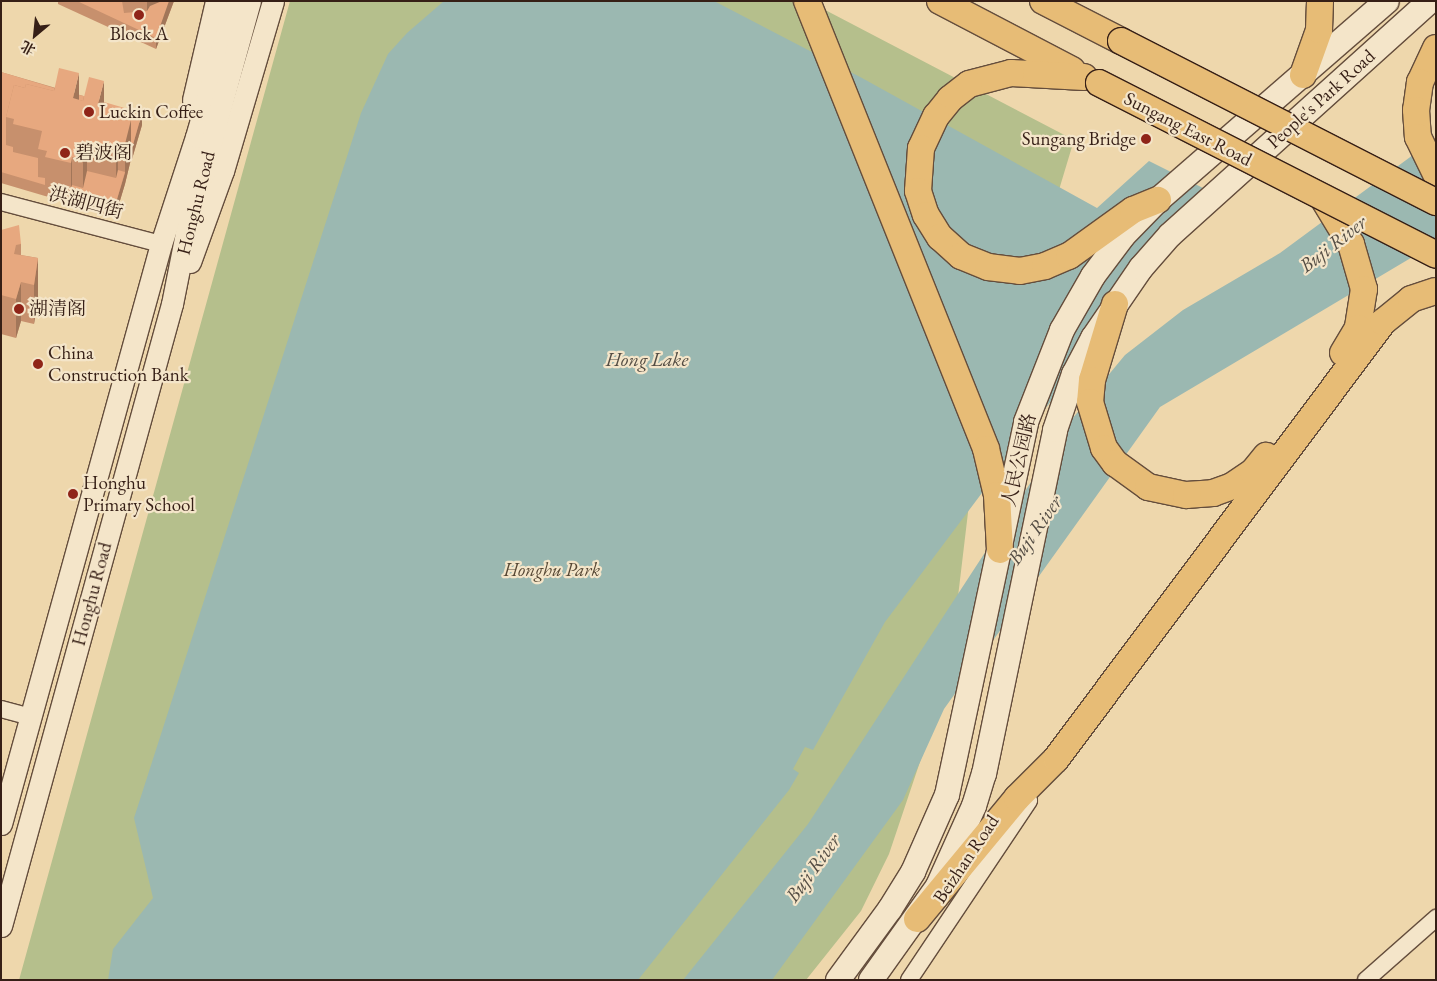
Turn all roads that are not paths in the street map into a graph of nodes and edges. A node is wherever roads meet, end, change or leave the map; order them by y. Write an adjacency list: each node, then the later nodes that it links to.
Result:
1 (216, 1): 23 (street)
2 (235, 1): 23 (street, Honghu Road)
3 (250, 1): 26 (street, Honghu Road)
4 (272, 1): 26 (street)
5 (807, 1): 29 (main road)
6 (940, 1): 15 (main road, Sungang East Road)
7 (1042, 1): 12 (main road)
8 (1080, 1): 12 (main road)
9 (1320, 1): 14 (main road)
10 (1387, 1): 14 (main road, People's Park Road)
11 (1430, 1): 18 (main road, People's Park Road)
12 (1121, 41): 22 (main road, bridge)
13 (1436, 48): 17 (main road)
14 (1303, 75): 16 (main road, People's Park Road)
15 (1092, 80): 19 (main road, Sungang East Road, bridge); 20 (main road)
16 (1190, 172): 20 (main road, 人民公园路)
17 (1436, 174)
18 (1211, 196): 27 (main road, 人民公园路)
19 (1323, 198): 24 (main road, Sungang East Road, bridge); 28 (main road)
20 (1158, 200): 29 (main road, 人民公园路)
21 (1, 202): 23 (street, 洪湖四街)
22 (1436, 202)
23 (161, 244): 31 (street, Honghu Road)
24 (1436, 255)
25 (1436, 291): 28 (main road)
26 (172, 304): 36 (street, Honghu Road)
27 (1115, 304): 28 (main road); 35 (main road, 人民公园路)
28 (1305, 415): 32 (main road)
29 (1000, 550): 37 (main road, 人民公园路)
30 (1, 709): 31 (street)
31 (31, 717): 33 (street, Honghu Road)
32 (1056, 759): 35 (main road); 39 (street, Beizhan Road)
33 (1, 824)
34 (1436, 918): 40 (street)
35 (917, 919): 38 (main road, 人民公园路)
36 (1, 926)
37 (838, 980)
38 (871, 980)
39 (909, 980)
40 (1366, 980)

